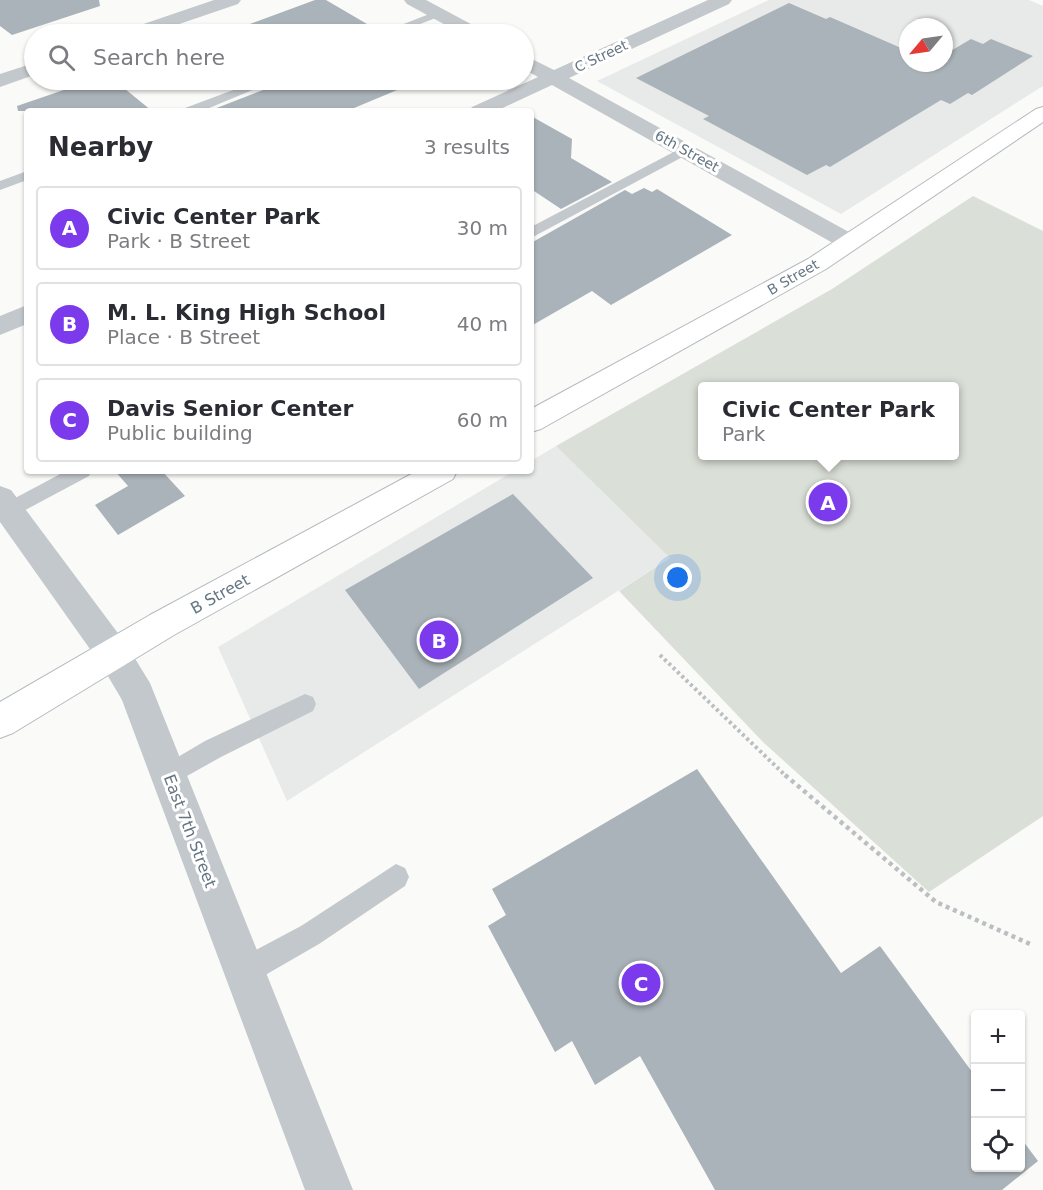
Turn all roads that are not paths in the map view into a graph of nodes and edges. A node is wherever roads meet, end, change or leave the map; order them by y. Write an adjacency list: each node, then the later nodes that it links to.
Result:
1 (232, 0): 5 (street)
2 (413, 0): 4 (street)
3 (723, 0): 10 (street, C Street)
4 (437, 14): 6 (lane); 7 (street)
5 (162, 24)
6 (410, 24)
7 (456, 24)
8 (534, 67): 10 (street, 6th Street)
9 (24, 73): 11 (street)
10 (553, 78): 12 (street, C Street); 18 (street, 6th Street)
11 (0, 81)
12 (534, 86)
13 (244, 90): 15 (lane)
14 (526, 90): 16 (street, C Street)
15 (198, 108)
16 (486, 108)
17 (1043, 112): 22 (street, B Street)
18 (686, 150): 21 (lane); 22 (street, 6th Street)
19 (24, 176): 20 (lane)
20 (0, 186)
21 (534, 230)
22 (849, 242): 25 (street, B Street)
23 (24, 315): 24 (street)
24 (0, 326)
25 (534, 420)
26 (75, 474): 28 (lane)
27 (437, 474): 29 (street, B Street)
28 (4, 504): 29 (street, East 7th Street)
29 (114, 656): 31 (street, B Street); 32 (street, East 7th Street)
30 (306, 704): 32 (lane)
31 (0, 721)
32 (169, 775): 34 (street, East 7th Street)
33 (396, 877): 34 (lane)
34 (243, 972): 35 (street, East 7th Street)
35 (329, 1190)

